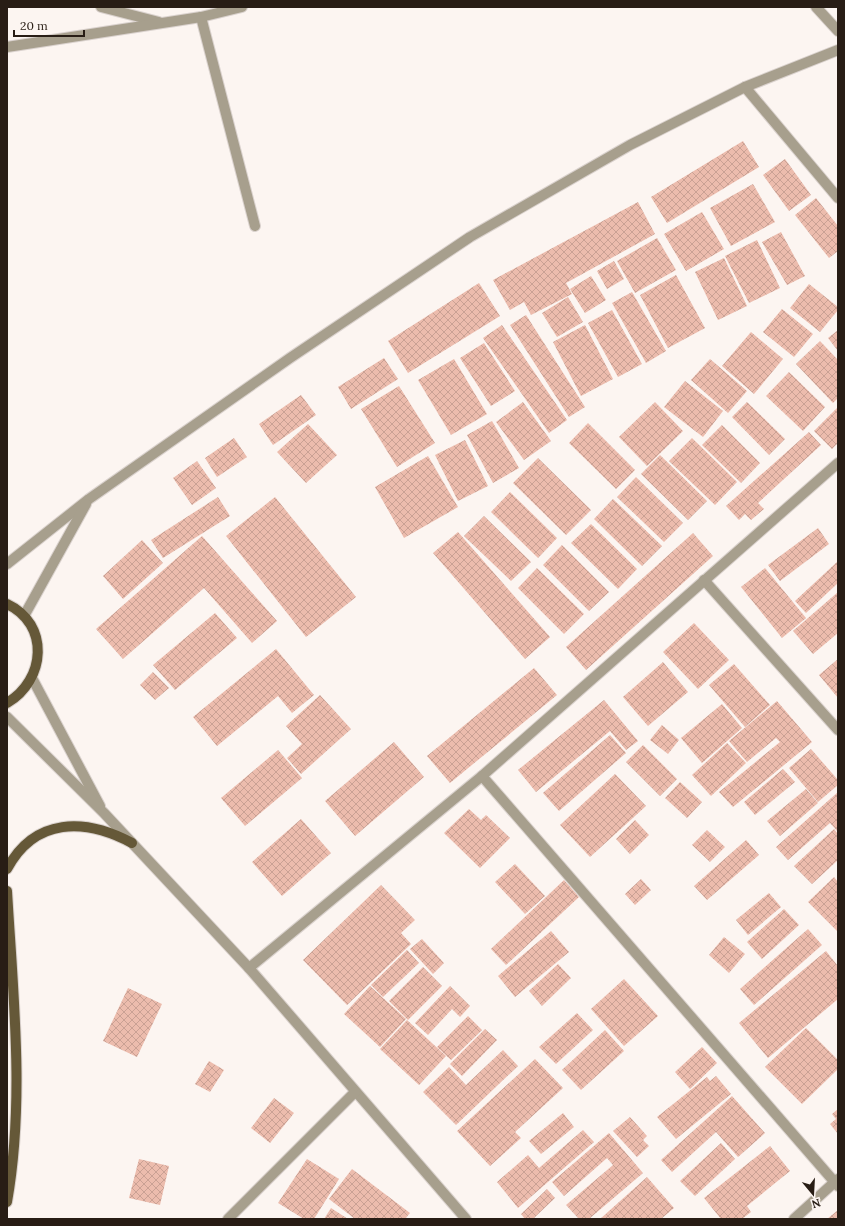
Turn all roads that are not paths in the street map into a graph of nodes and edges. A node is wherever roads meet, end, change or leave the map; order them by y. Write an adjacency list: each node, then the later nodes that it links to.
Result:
1 (101, 7): 5 (street)
2 (242, 7): 4 (street)
3 (816, 7): 6 (street)
4 (202, 17): 5 (street); 11 (street)
5 (163, 23): 7 (street)
6 (838, 31)
7 (7, 47)
8 (838, 50): 9 (street)
9 (745, 87): 10 (street); 13 (street)
10 (838, 198)
11 (255, 226)
12 (838, 463): 15 (street)
13 (89, 499): 14 (street); 17 (street)
14 (7, 564)
15 (704, 580): 21 (street); 22 (street)
16 (7, 604): 17 (main road)
17 (24, 616): 18 (main road)
18 (32, 678): 19 (main road); 23 (street)
19 (7, 703)
20 (7, 717): 23 (street)
21 (838, 730)
22 (482, 776): 27 (street); 29 (street)
23 (104, 813): 24 (street)
24 (132, 843): 25 (main road); 27 (street)
25 (7, 869)
26 (7, 891): 30 (main road)
27 (250, 968): 28 (street)
28 (355, 1092): 31 (street); 32 (street)
29 (837, 1182): 33 (street)
30 (7, 1202)
31 (228, 1219)
32 (466, 1219)
33 (794, 1219)

